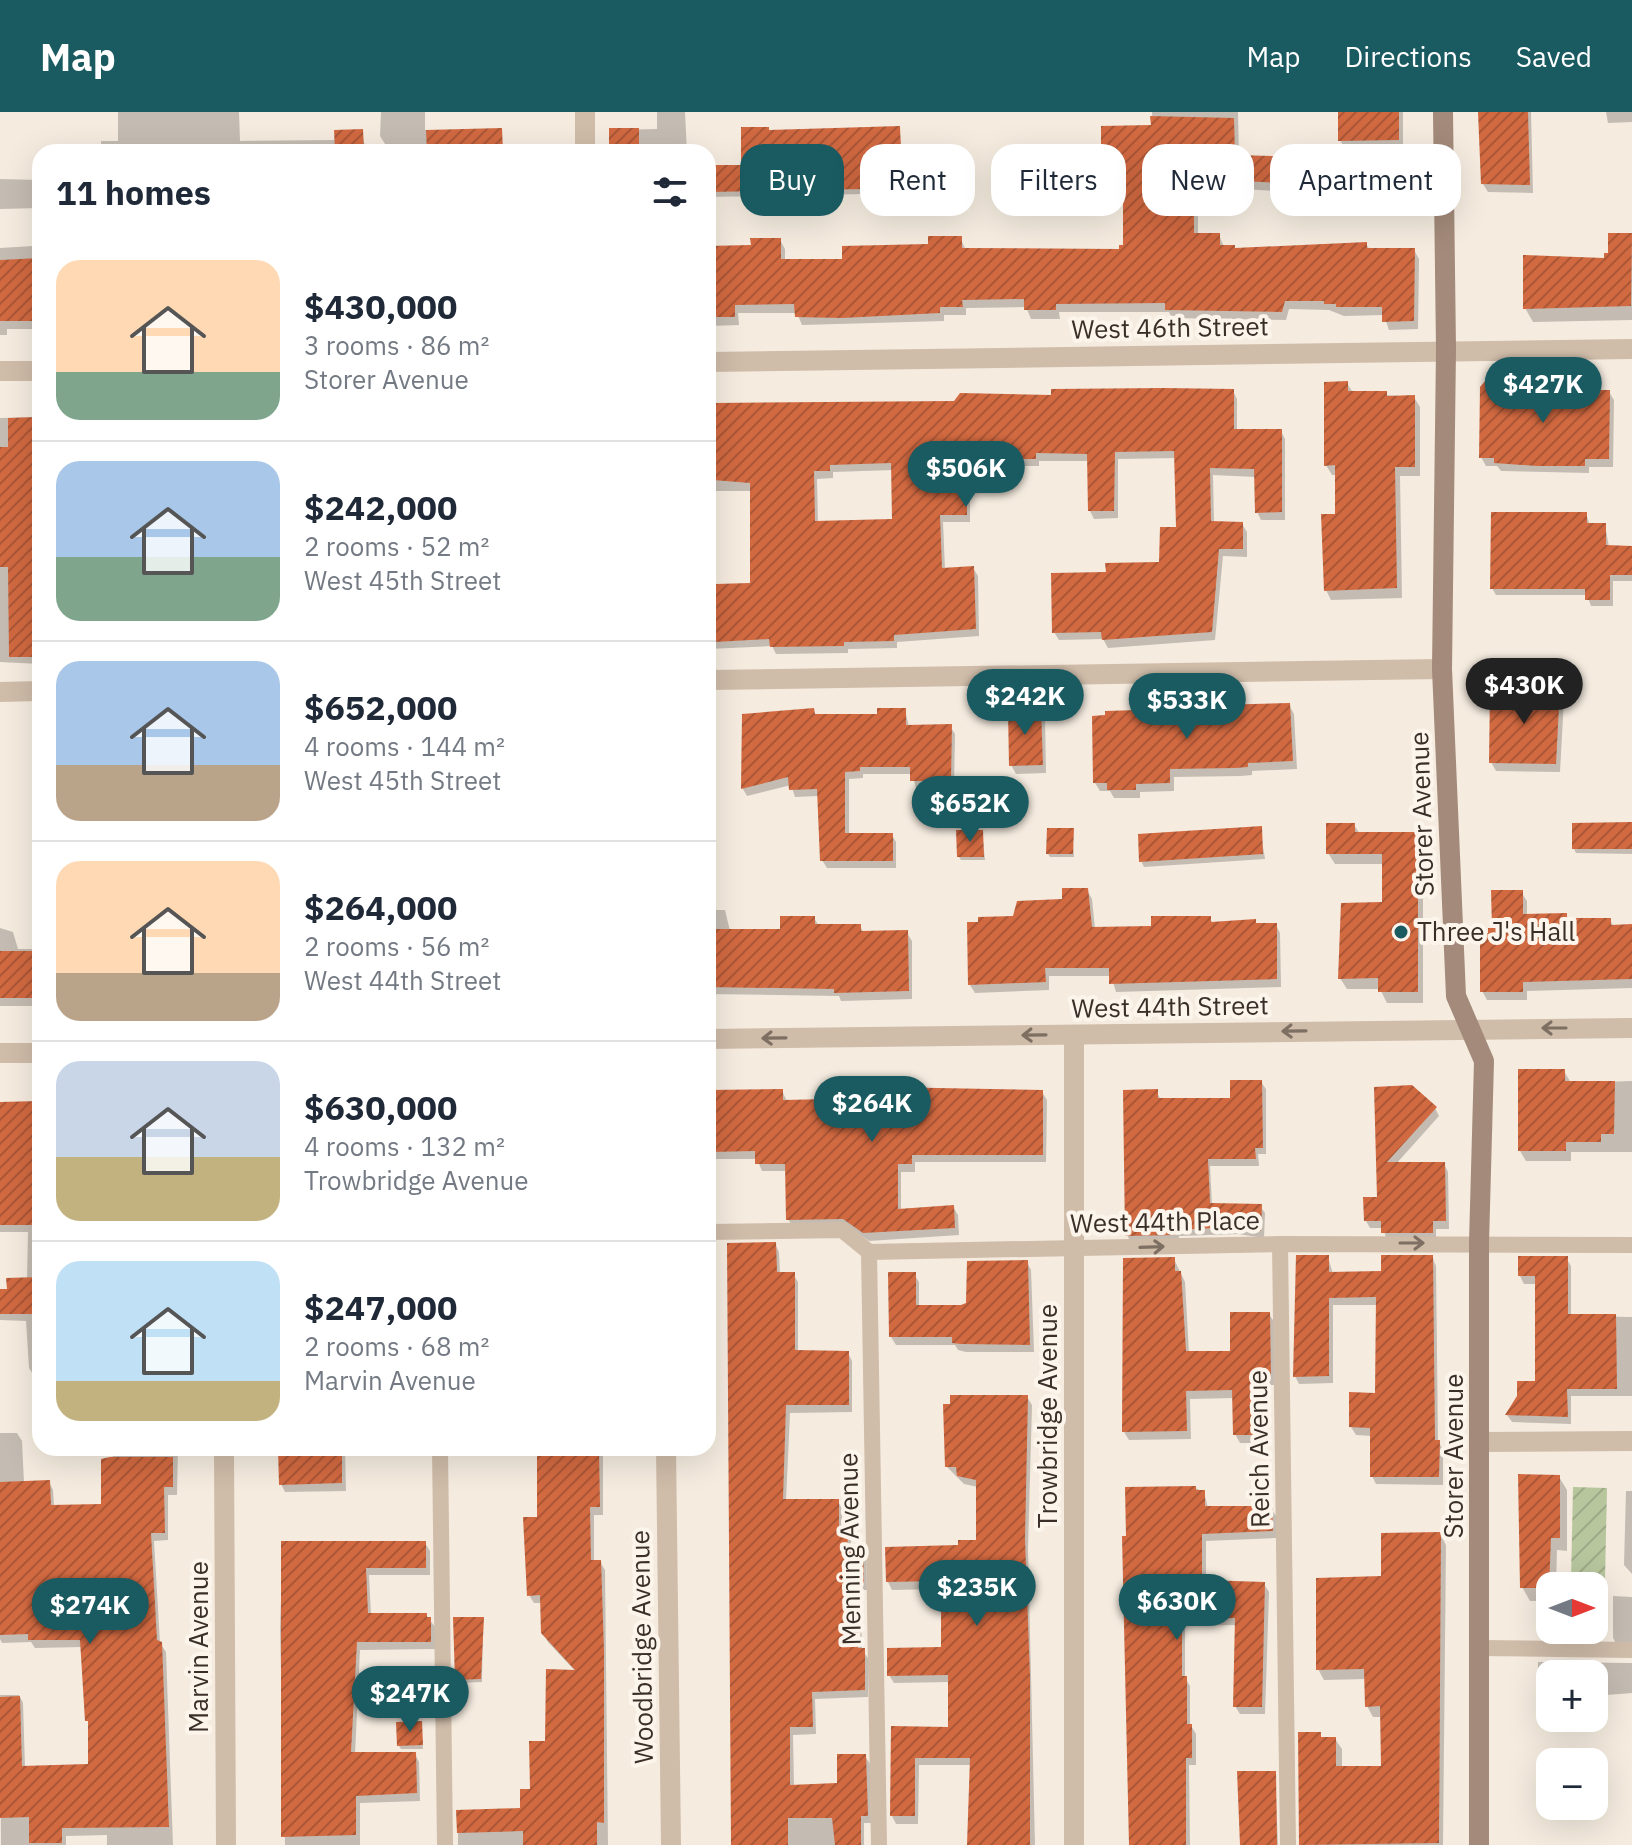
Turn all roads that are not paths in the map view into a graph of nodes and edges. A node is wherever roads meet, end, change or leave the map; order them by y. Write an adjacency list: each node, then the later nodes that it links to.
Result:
1 (585, 112): 3 (street)
2 (1443, 112): 4 (street, Storer Avenue)
3 (585, 144)
4 (1446, 349): 5 (street, West 46th Street); 6 (street, West 46th Street); 9 (street, Storer Avenue)
5 (1632, 349)
6 (716, 362)
7 (0, 371): 8 (street)
8 (32, 371)
9 (1442, 669): 10 (street); 13 (street, Storer Avenue)
10 (716, 680)
11 (32, 691): 12 (street)
12 (0, 692)
13 (1469, 1028): 14 (street, West 44th Street, one-way to 13); 15 (street, West 44th Street, one-way to 15); 20 (street, Storer Avenue)
14 (1632, 1028)
15 (1074, 1035): 16 (street, West 44th Street, one-way to 16); 23 (street, Trowbridge Avenue)
16 (716, 1039)
17 (0, 1053): 18 (street)
18 (32, 1053)
19 (716, 1232): 24 (lane)
20 (1479, 1243): 21 (lane, West 44th Place, one-way to 20); 22 (lane, West 44th Place); 26 (street, Storer Avenue)
21 (1280, 1244): 23 (lane, West 44th Place, one-way to 21); 37 (lane, Reich Avenue)
22 (1632, 1245)
23 (1074, 1250): 24 (lane, West 44th Place); 36 (street, Trowbridge Avenue)
24 (869, 1252): 35 (lane, Menning Avenue)
25 (1632, 1441): 26 (street)
26 (1480, 1442): 30 (street, Storer Avenue)
27 (224, 1456): 32 (street, Marvin Avenue)
28 (440, 1456): 33 (lane)
29 (666, 1456): 34 (street, Woodbridge Avenue)
30 (1479, 1648): 31 (lane); 38 (street, Storer Avenue)
31 (1632, 1650)
32 (226, 1845)
33 (445, 1845)
34 (671, 1845)
35 (879, 1845)
36 (1074, 1845)
37 (1288, 1845)
38 (1479, 1845)

